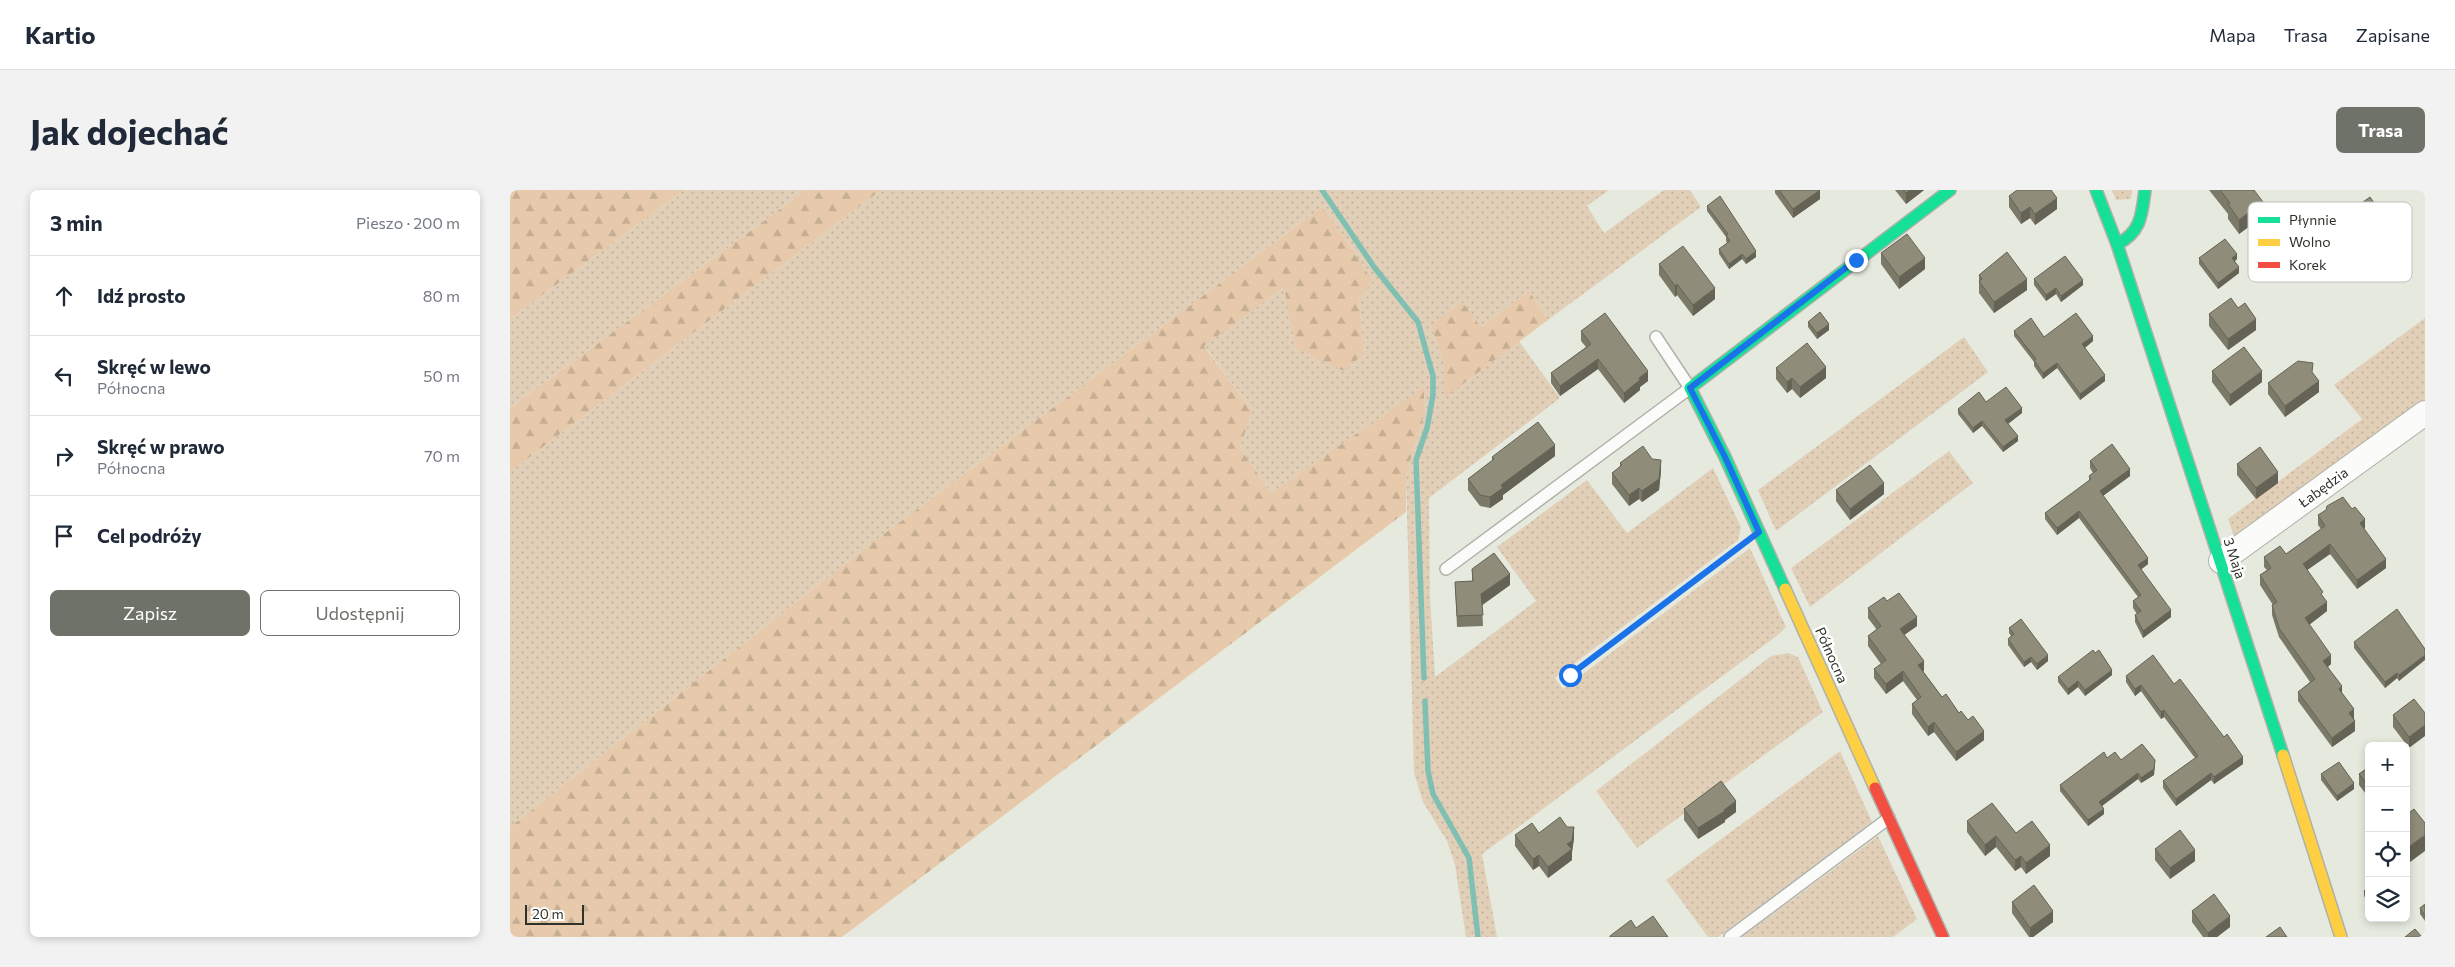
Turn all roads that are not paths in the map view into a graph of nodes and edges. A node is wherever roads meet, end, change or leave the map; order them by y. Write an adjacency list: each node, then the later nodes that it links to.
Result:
1 (1950, 190): 6 (street)
2 (2096, 190): 4 (street, 3 Maja)
3 (2145, 190): 4 (street)
4 (2117, 244): 8 (street, 3 Maja)
5 (1656, 337): 6 (lane, Północna)
6 (1690, 388): 9 (lane); 10 (street, Północna)
7 (2425, 413): 8 (street, Łabędzia)
8 (2221, 561): 13 (street, 3 Maja)
9 (1446, 569)
10 (1888, 818): 11 (lane); 12 (street, Północna)
11 (1730, 937)
12 (1943, 937)
13 (2341, 937)

